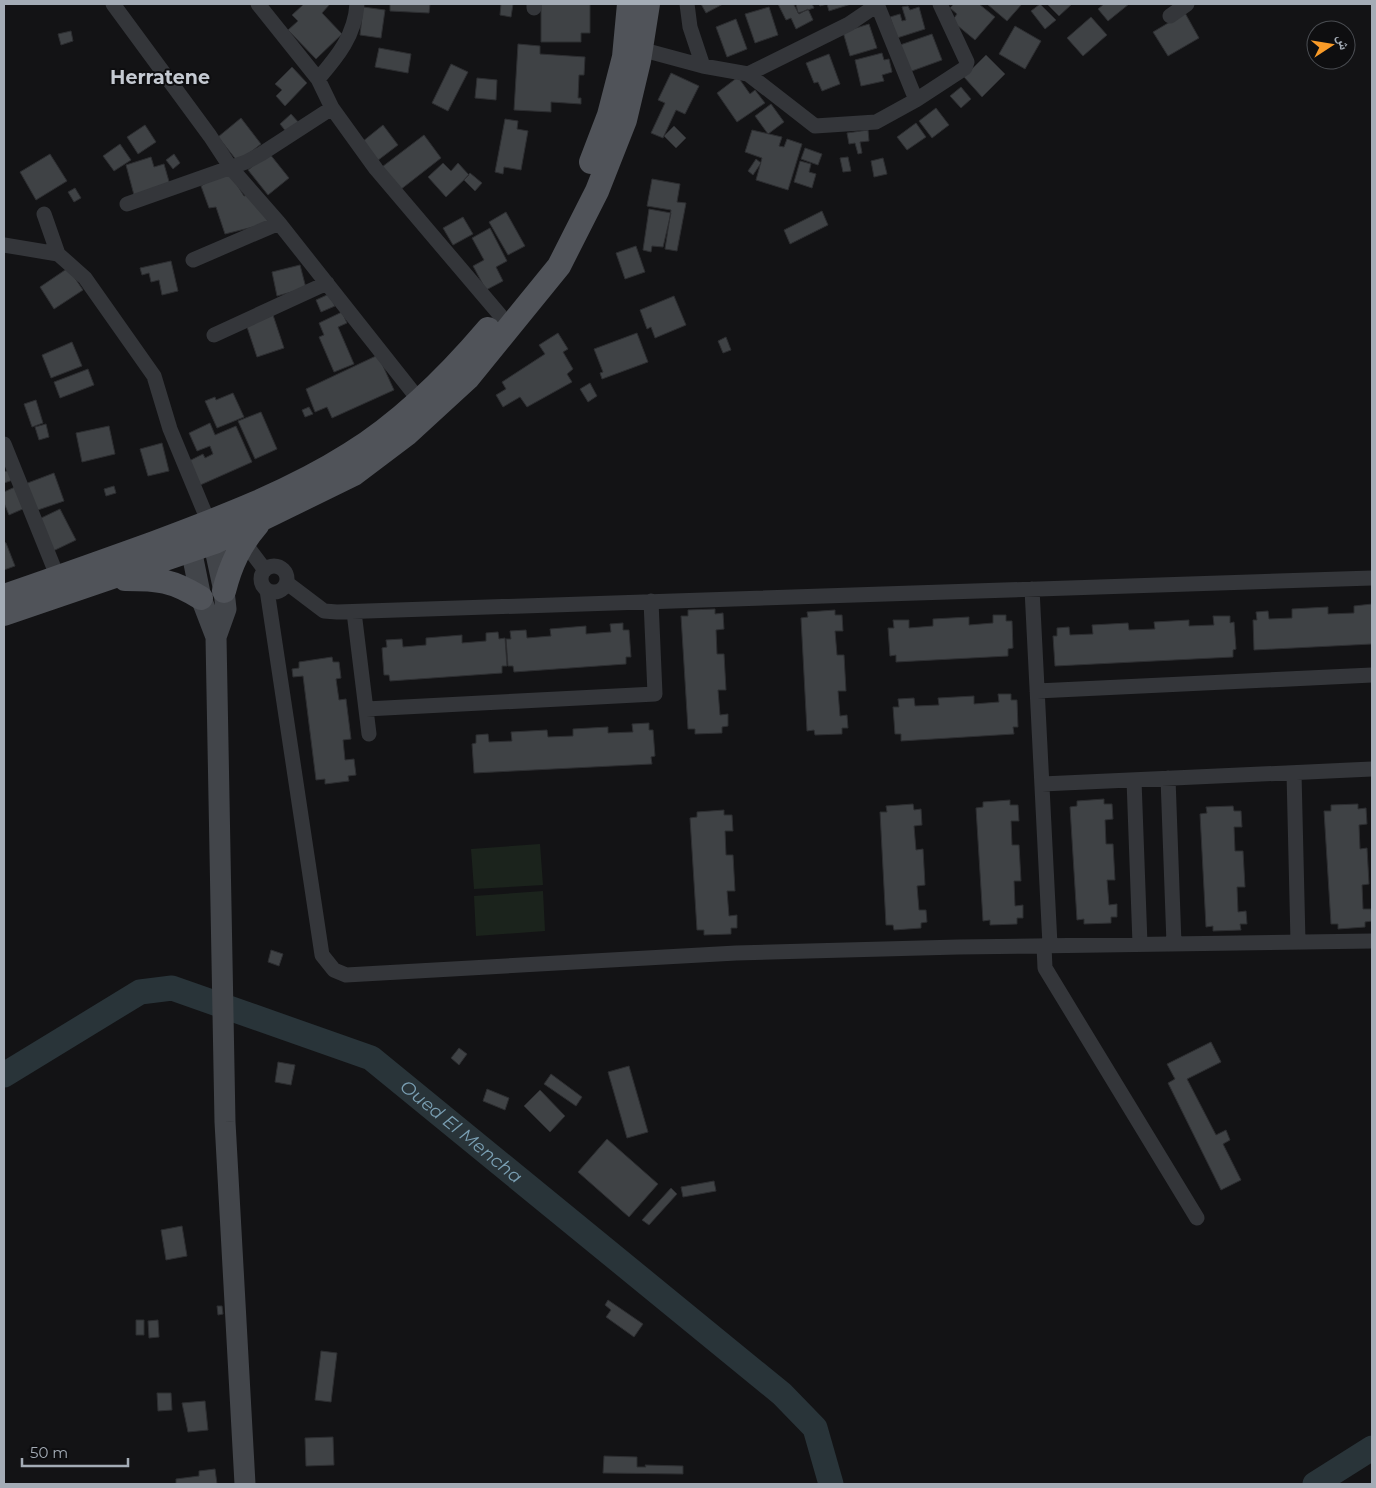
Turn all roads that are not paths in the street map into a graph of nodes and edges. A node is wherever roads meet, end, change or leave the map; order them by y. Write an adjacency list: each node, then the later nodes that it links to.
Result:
1 (113, 4): 17 (street)
2 (258, 4): 14 (street)
3 (357, 4): 14 (street)
4 (629, 4): 25 (main road)
5 (648, 4): 11 (main road)
6 (687, 4): 12 (street)
7 (877, 4): 13 (street); 15 (street)
8 (940, 4): 15 (street)
9 (1187, 4): 10 (street)
10 (1170, 16)
11 (640, 49): 12 (street); 29 (main road)
12 (703, 66): 13 (street)
13 (748, 74): 15 (street)
14 (318, 79): 16 (street)
15 (916, 100)
16 (332, 108): 17 (street); 25 (street)
17 (231, 168): 18 (street); 20 (street)
18 (126, 204)
19 (44, 214): 22 (street)
20 (279, 223): 23 (street); 24 (street)
21 (4, 244): 22 (street)
22 (58, 254): 30 (street)
23 (193, 260)
24 (327, 283): 26 (street); 27 (street)
25 (500, 315): 27 (main road)
26 (214, 335)
27 (419, 400): 30 (main road)
28 (4, 444): 33 (street)
29 (260, 521): 30 (main road); 31 (main road)
30 (201, 536): 33 (main road); 35 (main road); 39 (main road); 41 (main road)
31 (243, 541): 32 (street); 39 (main road)
32 (265, 570): 36 (street); 38 (street)
33 (58, 578): 40 (main road)
34 (1372, 578): 37 (street)
35 (108, 579): 41 (main road); 44 (main road)
36 (287, 583): 38 (street); 43 (street)
37 (1032, 589): 42 (street); 47 (street)
38 (267, 590): 59 (street)
39 (224, 591): 45 (main road)
40 (4, 596)
41 (201, 598): 45 (main road)
42 (651, 601): 43 (street); 48 (street)
43 (354, 612): 48 (street)
44 (4, 614)
45 (216, 637): 61 (main road)
46 (1372, 675): 47 (street)
47 (1037, 691): 54 (street)
48 (366, 709): 49 (street)
49 (369, 734)
50 (1372, 769): 51 (street)
51 (1294, 772): 52 (street); 56 (street)
52 (1168, 778): 53 (street); 58 (street)
53 (1134, 780): 54 (street); 57 (street)
54 (1042, 784): 59 (street)
55 (1372, 941): 56 (street)
56 (1298, 942): 58 (street)
57 (1140, 944): 58 (street); 59 (street)
58 (1174, 944)
59 (1047, 945): 60 (street)
60 (1197, 1218)
61 (245, 1484)

